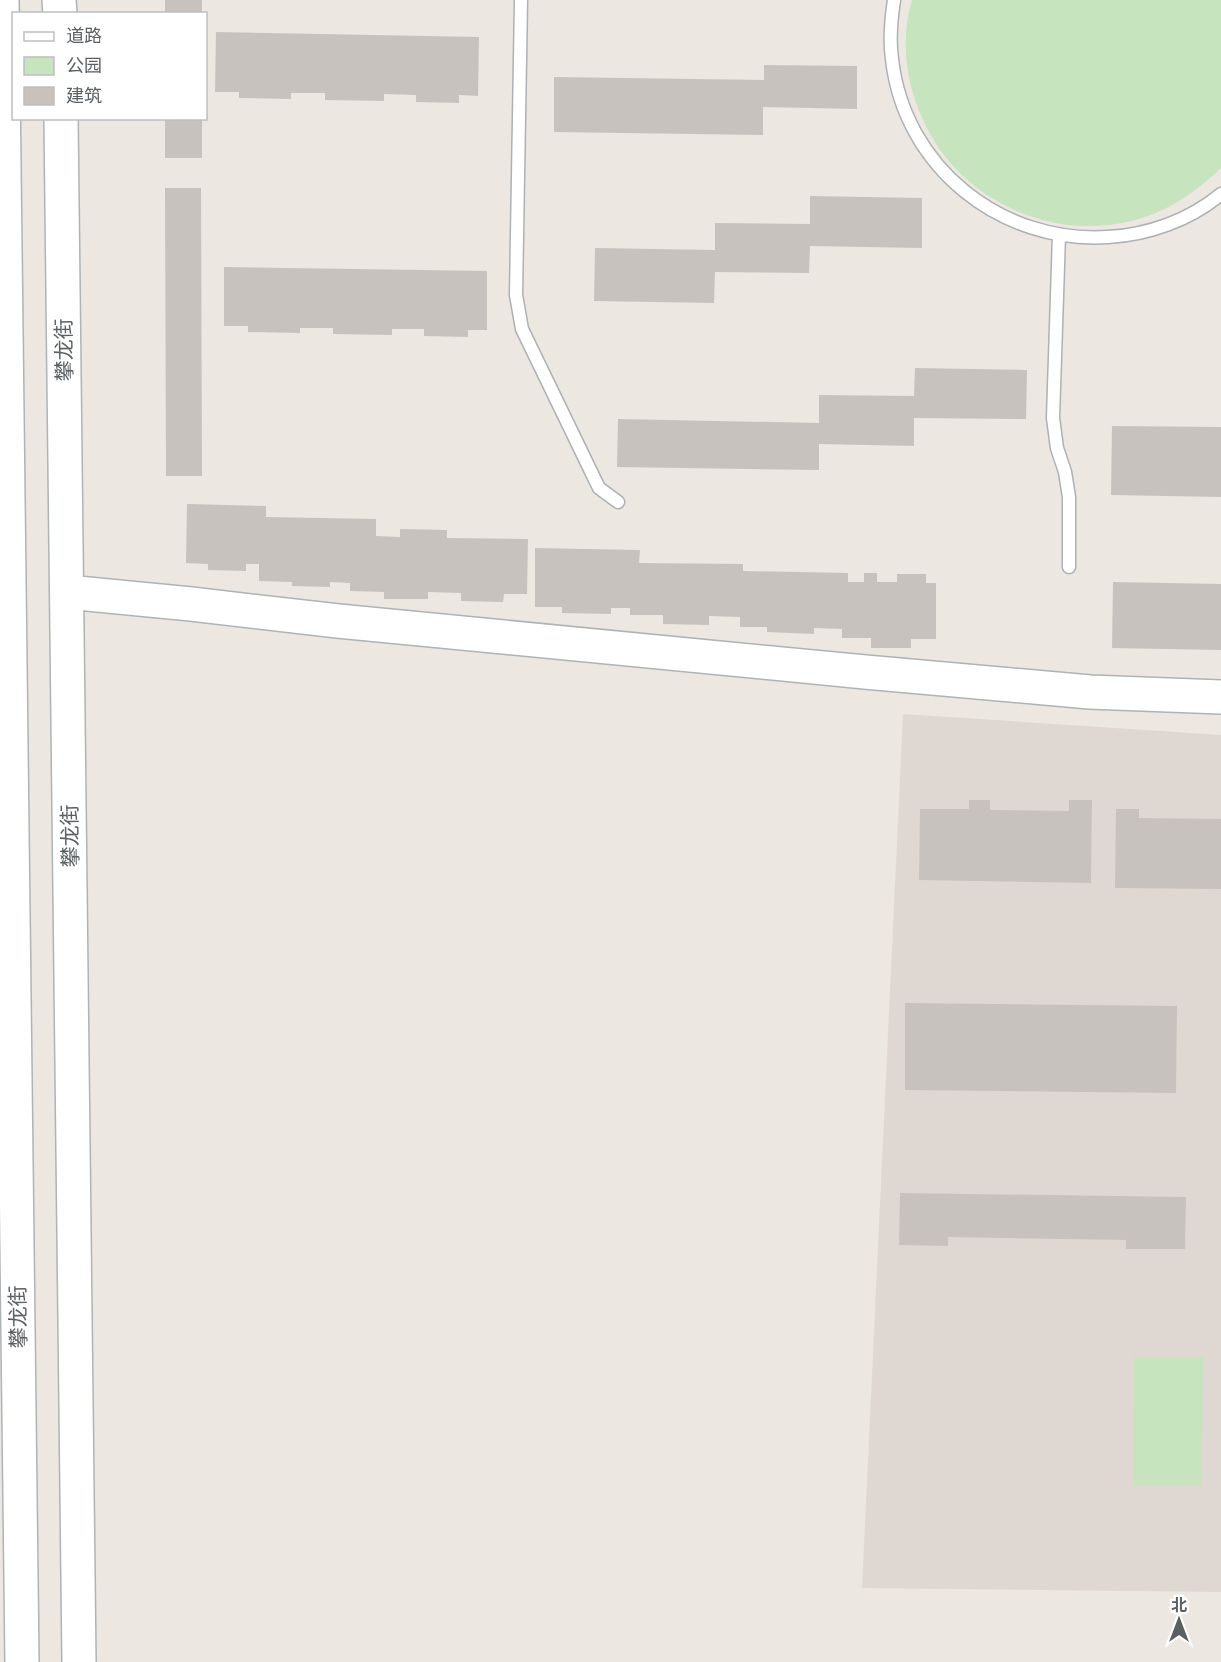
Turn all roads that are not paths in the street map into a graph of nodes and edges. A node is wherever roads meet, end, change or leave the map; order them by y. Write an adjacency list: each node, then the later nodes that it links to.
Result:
1 (2, 0): 11 (street, 攀龙街)
2 (520, 0): 7 (lane)
3 (894, 0): 6 (lane)
4 (61, 120): 9 (street, 攀龙街)
5 (1221, 194): 6 (lane)
6 (1059, 235): 8 (lane)
7 (618, 502)
8 (1069, 567)
9 (67, 592): 10 (street); 12 (street, 攀龙街)
10 (1221, 698)
11 (22, 1662)
12 (79, 1662)

